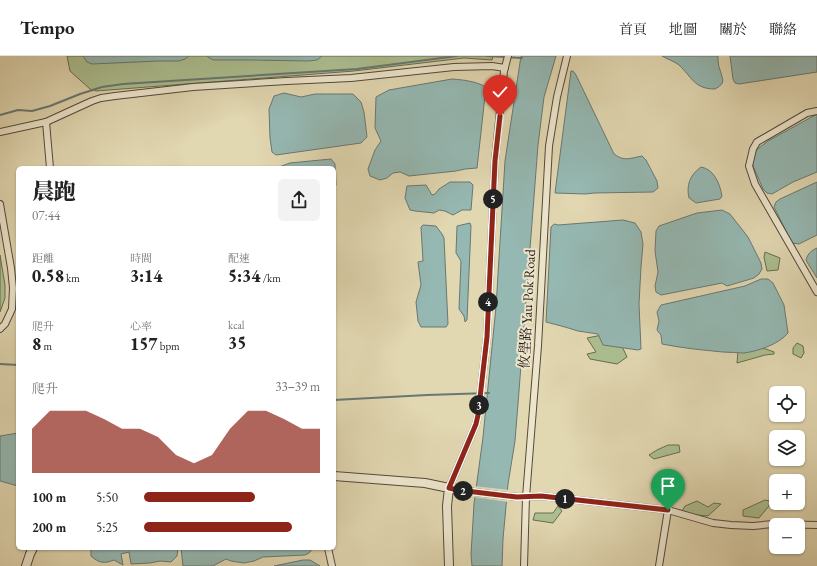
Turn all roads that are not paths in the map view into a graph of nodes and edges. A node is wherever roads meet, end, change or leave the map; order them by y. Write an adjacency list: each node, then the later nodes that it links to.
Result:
1 (567, 56): 13 (street, 攸壆路 Yau Pok Road)
2 (508, 57): 3 (street)
3 (505, 68): 5 (street); 12 (street)
4 (817, 110): 9 (street)
5 (46, 122): 6 (street); 7 (street)
6 (0, 132)
7 (50, 166)
8 (0, 204): 10 (street)
9 (817, 292)
10 (0, 329)
11 (336, 476): 12 (street)
12 (449, 488): 13 (street); 20 (street)
13 (526, 497): 14 (street); 21 (street, 攸壆路 Yau Pok Road)
14 (668, 510): 15 (street); 22 (street)
15 (817, 525)
16 (32, 550): 18 (street)
17 (328, 550): 19 (street)
18 (26, 566)
19 (332, 566)
20 (449, 566)
21 (524, 566)
22 (659, 566)

